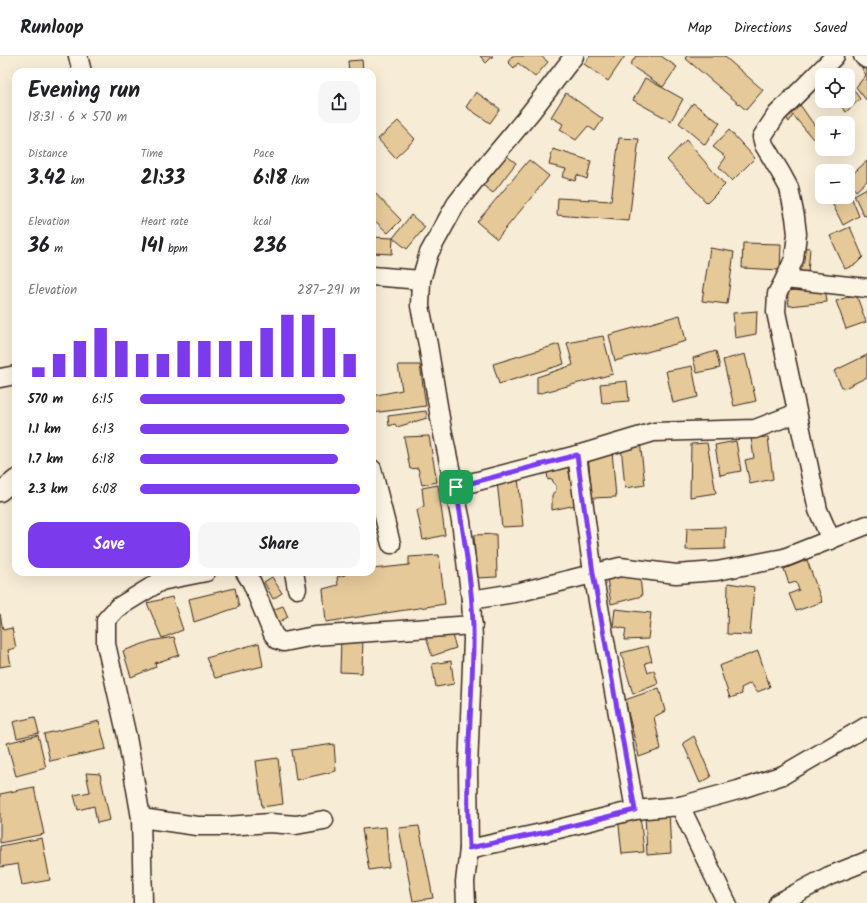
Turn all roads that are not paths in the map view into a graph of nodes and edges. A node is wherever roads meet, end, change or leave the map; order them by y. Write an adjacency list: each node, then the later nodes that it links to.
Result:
1 (78, 56): 6 (street)
2 (574, 56): 9 (street)
3 (835, 56): 8 (street)
4 (863, 56): 5 (street)
5 (867, 59)
6 (81, 68)
7 (376, 276): 9 (street)
8 (785, 279): 10 (street); 13 (street)
9 (420, 280): 17 (street)
10 (866, 290)
11 (12, 376): 12 (street)
12 (0, 378)
13 (797, 413): 14 (street); 20 (street)
14 (577, 455): 17 (street); 22 (street)
15 (12, 482): 18 (street)
16 (376, 485): 21 (street)
17 (456, 487): 25 (street)
18 (0, 492)
19 (867, 524): 20 (street)
20 (830, 540): 22 (street)
21 (391, 544)
22 (593, 573): 25 (street); 29 (street)
23 (186, 576): 30 (street)
24 (248, 576): 26 (street)
25 (472, 600): 26 (street)
26 (473, 624): 32 (street)
27 (867, 726): 28 (street)
28 (680, 806): 29 (street); 36 (street)
29 (635, 810): 32 (street)
30 (141, 818): 31 (street); 34 (street)
31 (324, 820)
32 (469, 848): 35 (street)
33 (867, 860): 37 (street)
34 (143, 903)
35 (466, 903)
36 (727, 903)
37 (778, 903)

